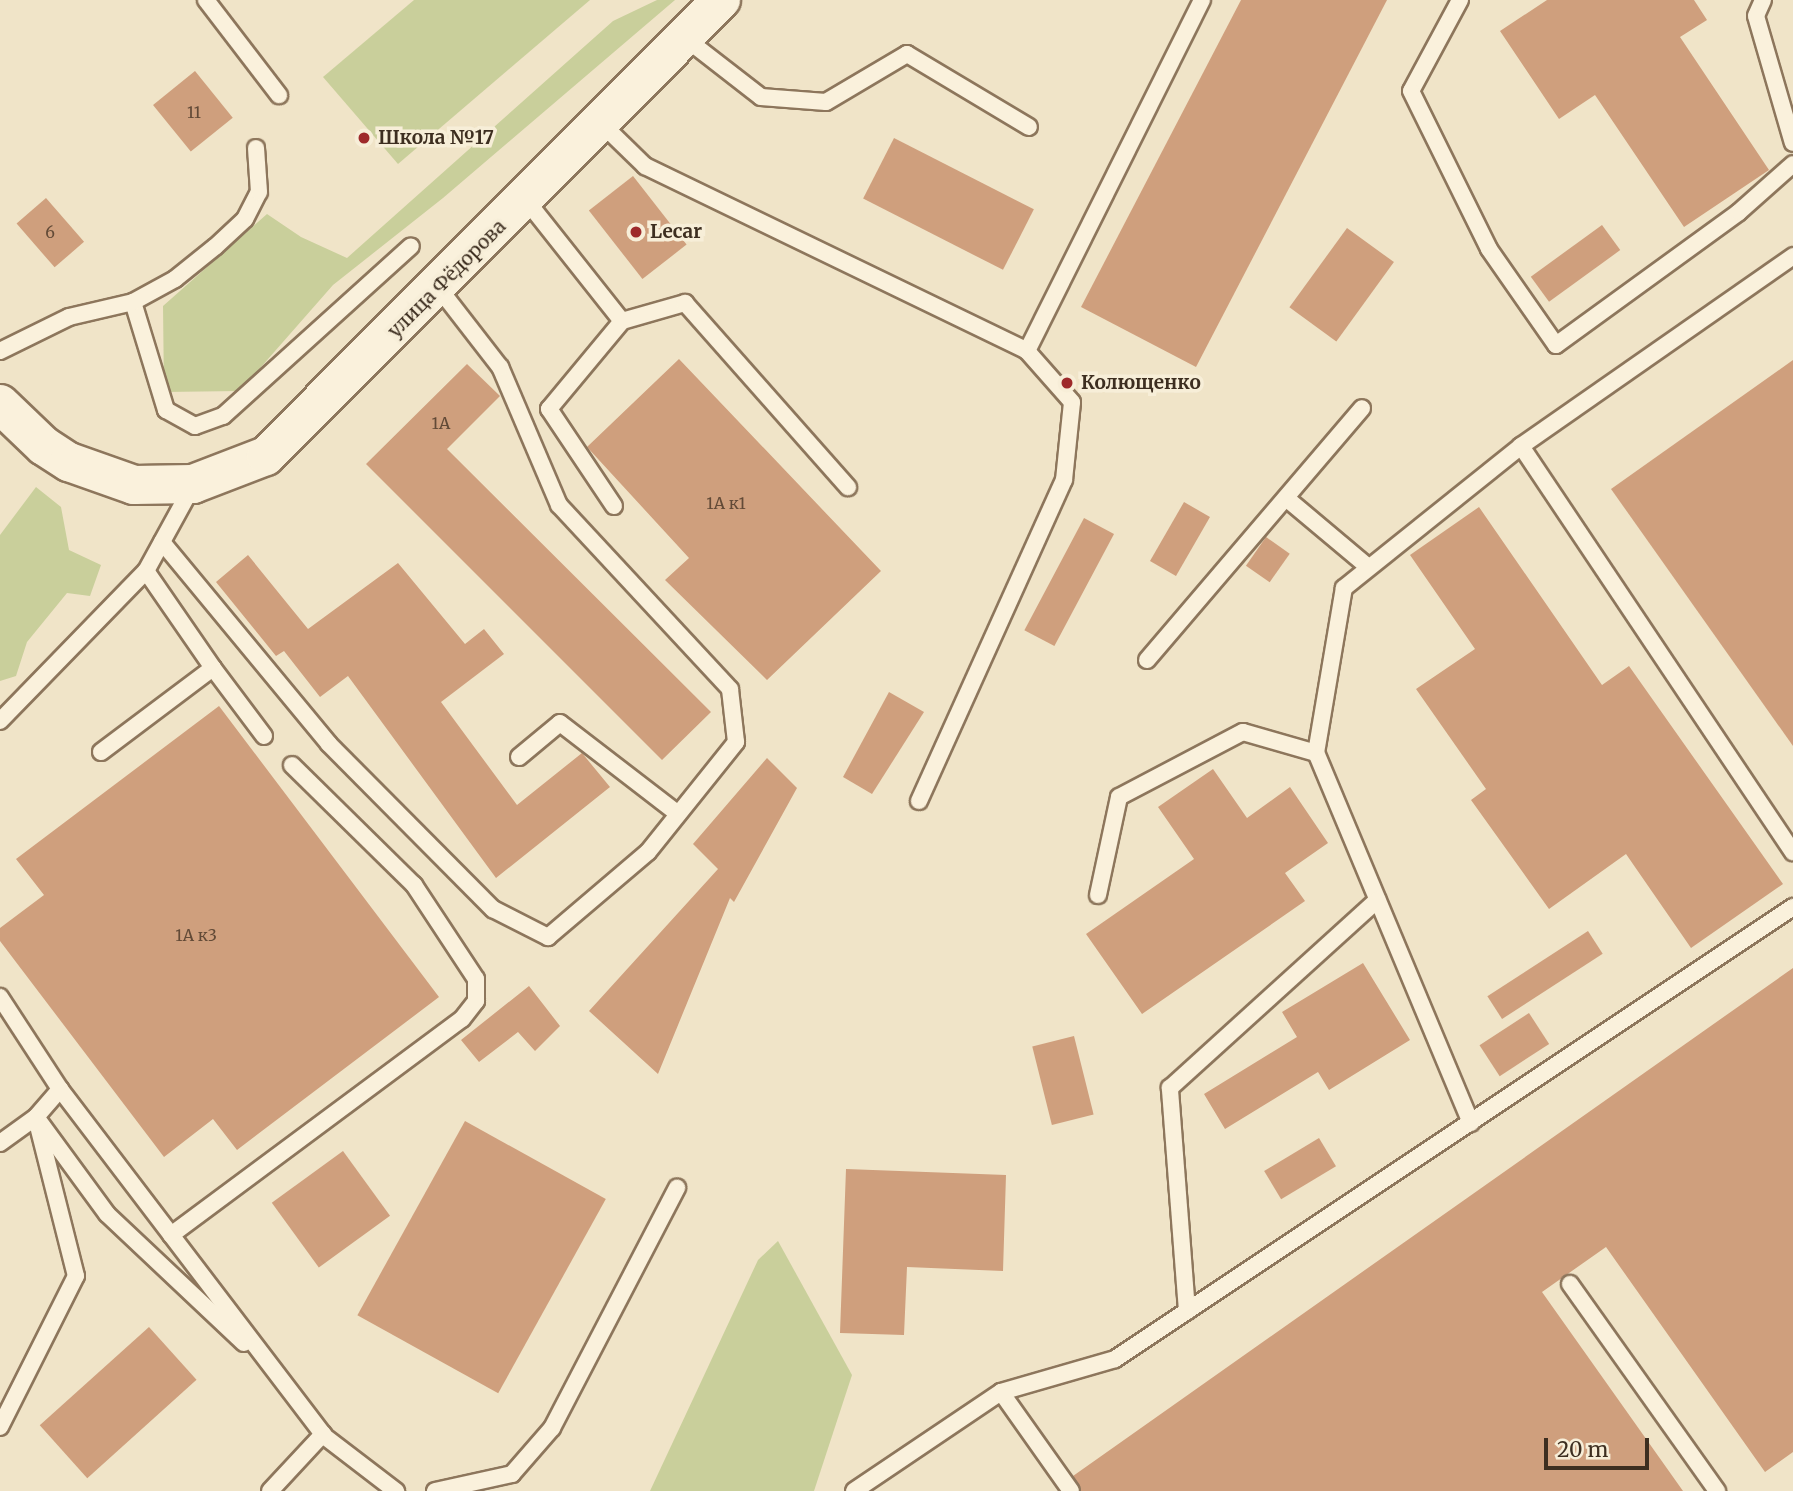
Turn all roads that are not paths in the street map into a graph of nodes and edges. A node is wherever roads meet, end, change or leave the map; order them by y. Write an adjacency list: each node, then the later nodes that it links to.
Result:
1 (206, 0): 7 (lane)
2 (721, 0): 6 (main road, улица Фёдорова)
3 (1202, 0): 20 (lane)
4 (1460, 0): 12 (lane)
5 (1763, 0): 10 (lane)
6 (685, 38): 8 (main road, улица Фёдорова); 9 (lane)
7 (279, 95)
8 (601, 123): 13 (main road, улица Фёдорова); 20 (lane)
9 (1029, 127)
10 (1793, 144)
11 (256, 148): 17 (lane)
12 (1793, 164)
13 (526, 200): 16 (main road, улица Фёдорова); 18 (lane)
14 (411, 246): 17 (lane)
15 (1793, 256): 23 (lane)
16 (438, 287): 24 (main road, улица Фёдорова); 40 (lane)
17 (132, 302): 19 (lane)
18 (622, 321): 25 (lane); 27 (lane)
19 (0, 351)
20 (1027, 351): 39 (lane)
21 (0, 404): 24 (main road, улица Фёдорова)
22 (1362, 408): 26 (lane)
23 (1521, 446): 29 (lane); 41 (lane)
24 (193, 484): 28 (lane)
25 (848, 487)
26 (1286, 498): 29 (lane); 31 (lane)
27 (614, 506)
28 (162, 542): 30 (lane); 40 (lane)
29 (1367, 566): 36 (lane)
30 (146, 571): 32 (lane); 33 (lane)
31 (1147, 660)
32 (213, 668): 34 (lane); 35 (lane)
33 (0, 721)
34 (264, 736)
35 (101, 752)
36 (1316, 753): 42 (lane); 43 (lane)
37 (519, 757): 40 (lane)
38 (292, 765): 51 (lane)
39 (919, 801)
40 (678, 814)
41 (1793, 852)
42 (1098, 895)
43 (1377, 900): 48 (lane); 53 (lane)
44 (1793, 906): 48 (lane)
45 (0, 997): 46 (lane)
46 (60, 1088): 47 (lane); 51 (lane)
47 (36, 1117): 49 (lane); 54 (lane); 56 (lane)
48 (1471, 1124): 53 (lane)
49 (0, 1143)
50 (677, 1188): 60 (lane)
51 (171, 1235): 54 (lane)
52 (1570, 1284): 63 (lane)
53 (1187, 1311): 55 (lane)
54 (281, 1377): 57 (lane)
55 (1001, 1392): 61 (lane); 62 (lane)
56 (0, 1427)
57 (323, 1434): 58 (lane); 59 (lane)
58 (270, 1491)
59 (396, 1491)
60 (435, 1491)
61 (854, 1491)
62 (1071, 1491)
63 (1717, 1491)

